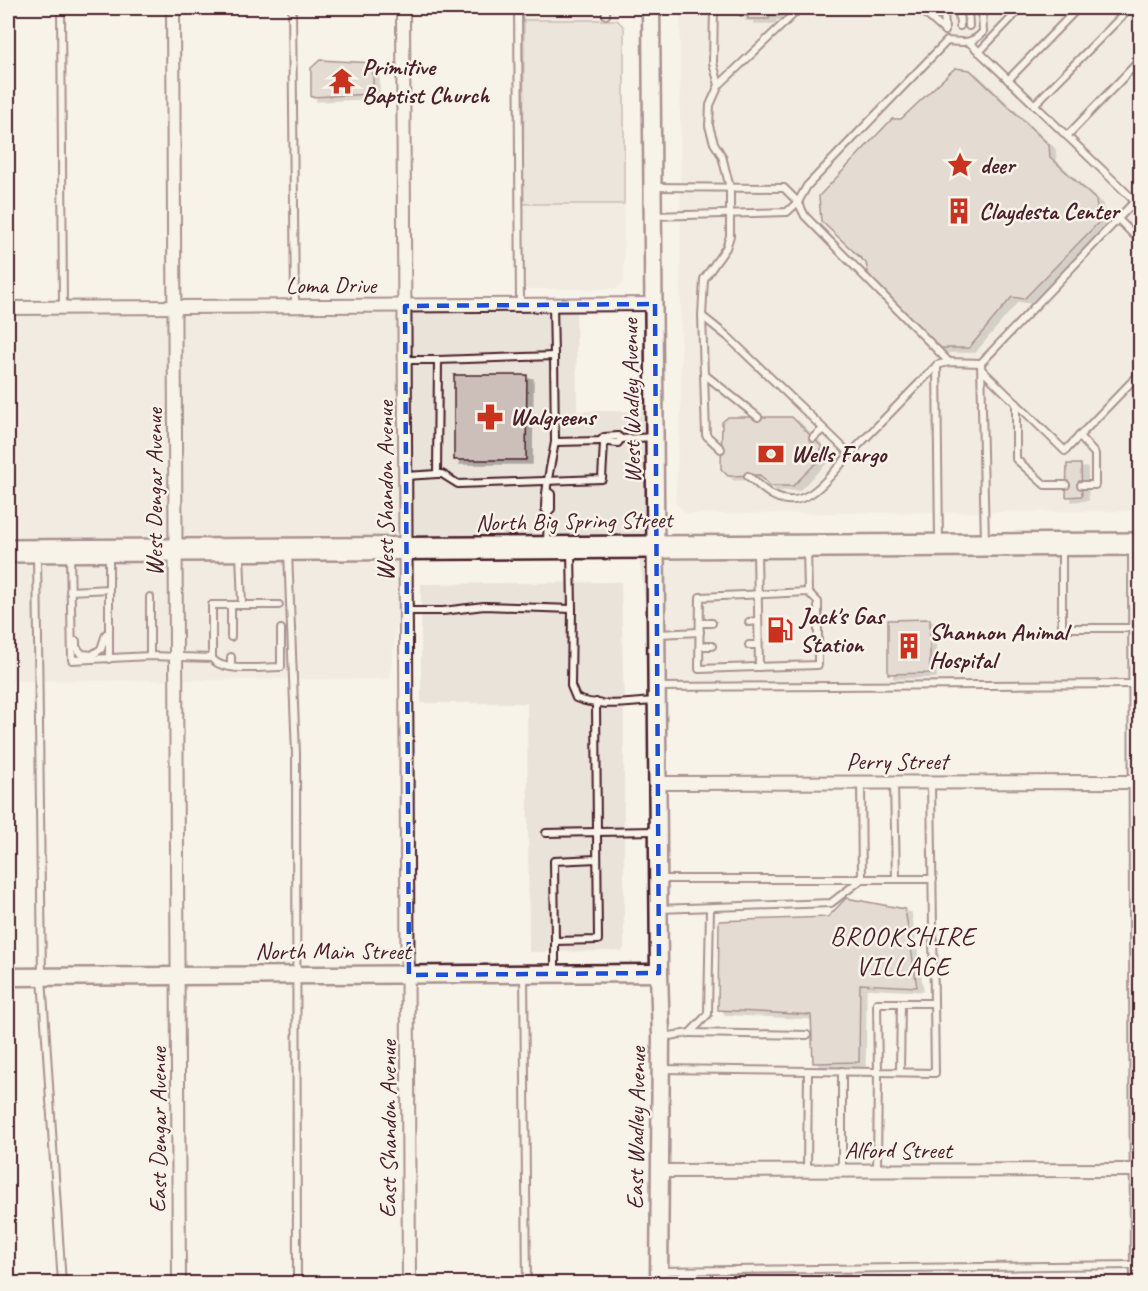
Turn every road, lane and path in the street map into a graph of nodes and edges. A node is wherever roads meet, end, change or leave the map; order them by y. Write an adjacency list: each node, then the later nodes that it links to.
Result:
1 (61, 8): 45 (lane)
2 (173, 8): 43 (street, West Dengar Avenue)
3 (292, 8): 41 (lane)
4 (403, 8): 42 (street, West Shandon Avenue)
5 (518, 8): 40 (lane)
6 (606, 8): 18 (lane)
7 (651, 8): 30 (main road, West Wadley Avenue)
8 (714, 8): 27 (lane)
9 (800, 8): 27 (lane)
10 (919, 8): 21 (lane)
11 (944, 8): 21 (lane)
12 (959, 8): 19 (lane)
13 (968, 8): 20 (lane)
14 (982, 8): 23 (lane)
15 (1021, 8): 24 (lane)
16 (1078, 8): 26 (lane)
17 (1130, 8): 28 (lane)
18 (606, 15)
19 (960, 26)
20 (969, 26)
21 (945, 31): 22 (lane)
22 (947, 41): 23 (lane); 32 (lane)
23 (969, 42): 24 (lane)
24 (979, 52): 26 (lane)
25 (1140, 60): 29 (lane)
26 (1008, 80): 28 (lane)
27 (719, 86): 31 (lane)
28 (1034, 105): 29 (lane)
29 (1067, 136): 33 (lane)
30 (653, 187): 31 (lane); 35 (main road, West Wadley Avenue)
31 (730, 188): 32 (lane); 34 (lane)
32 (798, 202): 34 (lane); 50 (lane)
33 (1138, 204): 36 (lane)
34 (729, 215): 35 (lane); 46 (lane)
35 (654, 216): 39 (main road, West Wadley Avenue)
36 (1118, 219): 37 (lane); 52 (lane)
37 (1140, 241)
38 (553, 304): 39 (street, Loma Drive); 40 (street, Loma Drive); 47 (lane)
39 (655, 304): 59 (main road, West Wadley Avenue)
40 (520, 305): 42 (street, Loma Drive)
41 (295, 306): 42 (street, Loma Drive); 43 (street, Loma Drive)
42 (405, 306): 48 (street, West Shandon Avenue)
43 (174, 307): 45 (street, Loma Drive); 83 (street, West Dengar Avenue)
44 (8, 308): 45 (street, Loma Drive)
45 (63, 308)
46 (702, 316): 54 (lane); 57 (lane)
47 (554, 356): 49 (lane); 61 (lane)
48 (405, 360): 49 (lane); 66 (street, West Shandon Avenue)
49 (438, 360): 65 (lane)
50 (949, 362): 51 (lane); 52 (lane)
51 (937, 365): 64 (lane); 75 (lane)
52 (982, 366): 55 (lane); 76 (lane)
53 (1140, 373): 58 (lane)
54 (704, 374): 56 (lane); 63 (lane)
55 (1016, 403): 58 (lane); 69 (lane)
56 (758, 417)
57 (823, 429): 60 (lane); 64 (lane)
58 (1079, 436): 70 (lane)
59 (656, 437): 62 (lane); 78 (main road, West Wadley Avenue)
60 (813, 438)
61 (555, 442): 62 (lane); 68 (lane)
62 (602, 442): 68 (lane)
63 (722, 449)
64 (850, 454): 67 (lane)
65 (437, 474): 66 (lane); 68 (lane)
66 (406, 476): 81 (street, West Shandon Avenue)
67 (748, 476)
68 (547, 480): 77 (lane)
69 (1066, 485)
70 (1081, 485)
71 (1062, 544): 72 (highway, North Big Spring Street); 76 (highway, North Big Spring Street); 104 (lane)
72 (1138, 544): 104 (street)
73 (757, 545): 74 (highway, North Big Spring Street); 78 (highway, North Big Spring Street); 91 (lane)
74 (807, 545): 75 (highway, North Big Spring Street); 90 (lane)
75 (939, 545): 76 (highway, North Big Spring Street)
76 (985, 545)
77 (547, 546): 79 (highway, North Big Spring Street); 81 (highway, North Big Spring Street)
78 (657, 546): 79 (highway, North Big Spring Street); 107 (main road, West Wadley Avenue)
79 (571, 547): 97 (lane)
80 (287, 549): 81 (highway, North Big Spring Street); 84 (highway, North Big Spring Street); 144 (lane)
81 (406, 549): 98 (street, West Shandon Avenue)
82 (109, 550): 83 (highway, North Big Spring Street); 87 (highway, North Big Spring Street); 88 (lane)
83 (175, 550): 84 (highway, North Big Spring Street); 115 (street, West Dengar Avenue)
84 (240, 550): 94 (lane)
85 (8, 551): 86 (highway, North Big Spring Street)
86 (37, 551): 87 (highway, North Big Spring Street); 147 (lane)
87 (70, 552): 89 (lane)
88 (109, 590): 89 (lane); 96 (lane)
89 (70, 591): 99 (lane)
90 (808, 592): 91 (lane); 119 (lane)
91 (758, 594): 100 (lane); 102 (lane)
92 (150, 597): 113 (lane)
93 (231, 605): 94 (lane); 108 (lane); 116 (lane)
94 (242, 605): 95 (lane)
95 (279, 605)
96 (109, 606): 99 (lane); 117 (lane)
97 (572, 609): 98 (lane); 122 (lane)
98 (406, 611): 142 (street, West Shandon Avenue)
99 (71, 618): 117 (lane)
100 (758, 621): 101 (lane); 110 (lane)
101 (749, 622)
102 (700, 623): 103 (lane); 106 (lane)
103 (712, 623)
104 (1136, 628): 120 (street)
105 (281, 629): 118 (lane)
106 (700, 632): 107 (lane); 111 (lane)
107 (657, 634): 121 (main road, West Wadley Avenue)
108 (231, 637)
109 (749, 645): 110 (lane)
110 (758, 645): 119 (lane)
111 (700, 646): 112 (lane); 119 (lane)
112 (712, 646)
113 (150, 656): 115 (lane); 117 (lane)
114 (231, 657): 118 (lane)
115 (176, 658): 116 (lane); 143 (street, West Dengar Avenue)
116 (212, 658): 118 (lane)
117 (109, 659)
118 (231, 667)
119 (759, 667)
120 (1136, 684): 121 (lane); 126 (street)
121 (657, 694): 122 (lane); 127 (main road, West Wadley Avenue)
122 (596, 702): 129 (lane)
123 (861, 782): 124 (street, Perry Street); 127 (street, Perry Street); 133 (lane)
124 (894, 782): 125 (street, Perry Street); 134 (lane)
125 (932, 782): 126 (street, Perry Street); 135 (lane)
126 (1138, 782): 145 (street)
127 (657, 783): 128 (main road, West Wadley Avenue)
128 (658, 831): 129 (lane); 132 (main road, West Wadley Avenue)
129 (597, 832): 130 (lane); 131 (lane)
130 (546, 833)
131 (597, 860): 138 (lane); 138 (lane)
132 (658, 879): 133 (lane); 137 (main road, West Wadley Avenue)
133 (862, 879): 134 (lane); 136 (lane)
134 (896, 879): 135 (lane)
135 (933, 879): 149 (lane)
136 (710, 908): 137 (lane); 150 (lane)
137 (658, 909): 139 (main road, West Wadley Avenue)
138 (555, 940): 141 (lane)
139 (659, 973): 141 (main road, North Main Street); 152 (main road, East Wadley Avenue)
140 (524, 974): 141 (main road, North Main Street); 142 (main road, North Main Street); 169 (lane)
141 (555, 974)
142 (409, 975): 144 (main road, North Main Street); 168 (street, East Shandon Avenue)
143 (178, 976): 144 (main road, North Main Street); 147 (main road, North Main Street); 166 (street, East Dengar Avenue)
144 (296, 976): 167 (lane)
145 (1138, 976): 158 (street)
146 (8, 977): 147 (main road, North Main Street)
147 (42, 977): 165 (lane)
148 (901, 1003): 149 (lane); 156 (lane); 157 (lane)
149 (933, 1003): 157 (lane)
150 (690, 1033): 151 (lane); 152 (lane)
151 (807, 1035)
152 (661, 1037): 153 (main road, East Wadley Avenue)
153 (660, 1069): 154 (lane); 159 (main road, East Wadley Avenue)
154 (808, 1071): 155 (lane); 160 (lane)
155 (842, 1071): 156 (lane); 161 (lane)
156 (878, 1071): 157 (lane); 162 (lane)
157 (900, 1072)
158 (1137, 1170): 162 (street, Alford Street); 163 (street)
159 (658, 1171): 160 (street, Alford Street); 164 (main road, East Wadley Avenue)
160 (807, 1171): 161 (street, Alford Street)
161 (842, 1171): 162 (street, Alford Street)
162 (878, 1171)
163 (1137, 1265): 164 (lane); 170 (street)
164 (658, 1277)
165 (62, 1284)
166 (179, 1284)
167 (297, 1284)
168 (409, 1284)
169 (527, 1284)
170 (1137, 1284)

